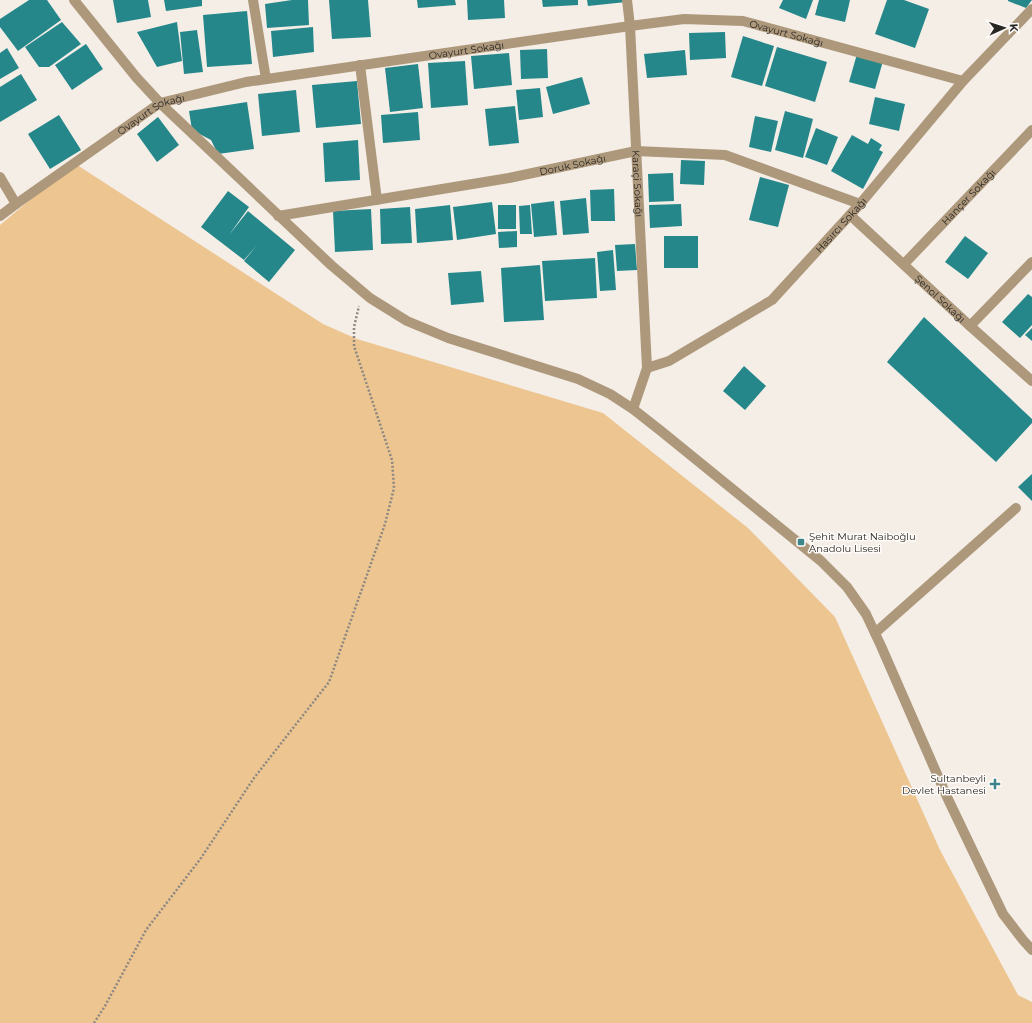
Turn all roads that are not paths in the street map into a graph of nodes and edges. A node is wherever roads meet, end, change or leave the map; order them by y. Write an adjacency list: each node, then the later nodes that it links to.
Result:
1 (74, 0): 9 (street)
2 (253, 0): 7 (street)
3 (627, 0): 5 (street, Karaçi Sokağı)
4 (1032, 10): 8 (street, Hasırcı Sokağı)
5 (630, 26): 6 (street, Ovayurt Sokağı); 8 (street, Ovayurt Sokağı); 11 (street, Karaçi Sokağı)
6 (360, 65): 7 (street, Ovayurt Sokağı); 13 (street)
7 (266, 79): 9 (street, Ovayurt Sokağı)
8 (962, 81): 15 (street, Hasırcı Sokağı)
9 (160, 103): 14 (street, Ovayurt Sokağı); 18 (street)
10 (1032, 130): 20 (street, Hançer Sokağı)
11 (636, 151): 13 (street, Doruk Sokağı); 15 (street, Doruk Sokağı); 22 (street, Karaçi Sokağı)
12 (0, 177): 14 (street)
13 (377, 200): 18 (street, Doruk Sokağı)
14 (16, 204): 17 (street, Ovayurt Sokağı)
15 (860, 204): 16 (street, Hasırcı Sokağı)
16 (850, 215): 20 (street, Şenol Sokağı); 22 (street, Hasırcı Sokağı)
17 (0, 216)
18 (278, 216): 24 (street)
19 (1032, 262): 21 (street)
20 (904, 264): 21 (street, Şenol Sokağı)
21 (970, 326): 23 (street, Şenol Sokağı)
22 (647, 368): 24 (street)
23 (1032, 381)
24 (634, 410): 26 (street)
25 (1016, 508): 26 (street)
26 (875, 633): 27 (street)
27 (1032, 950)

